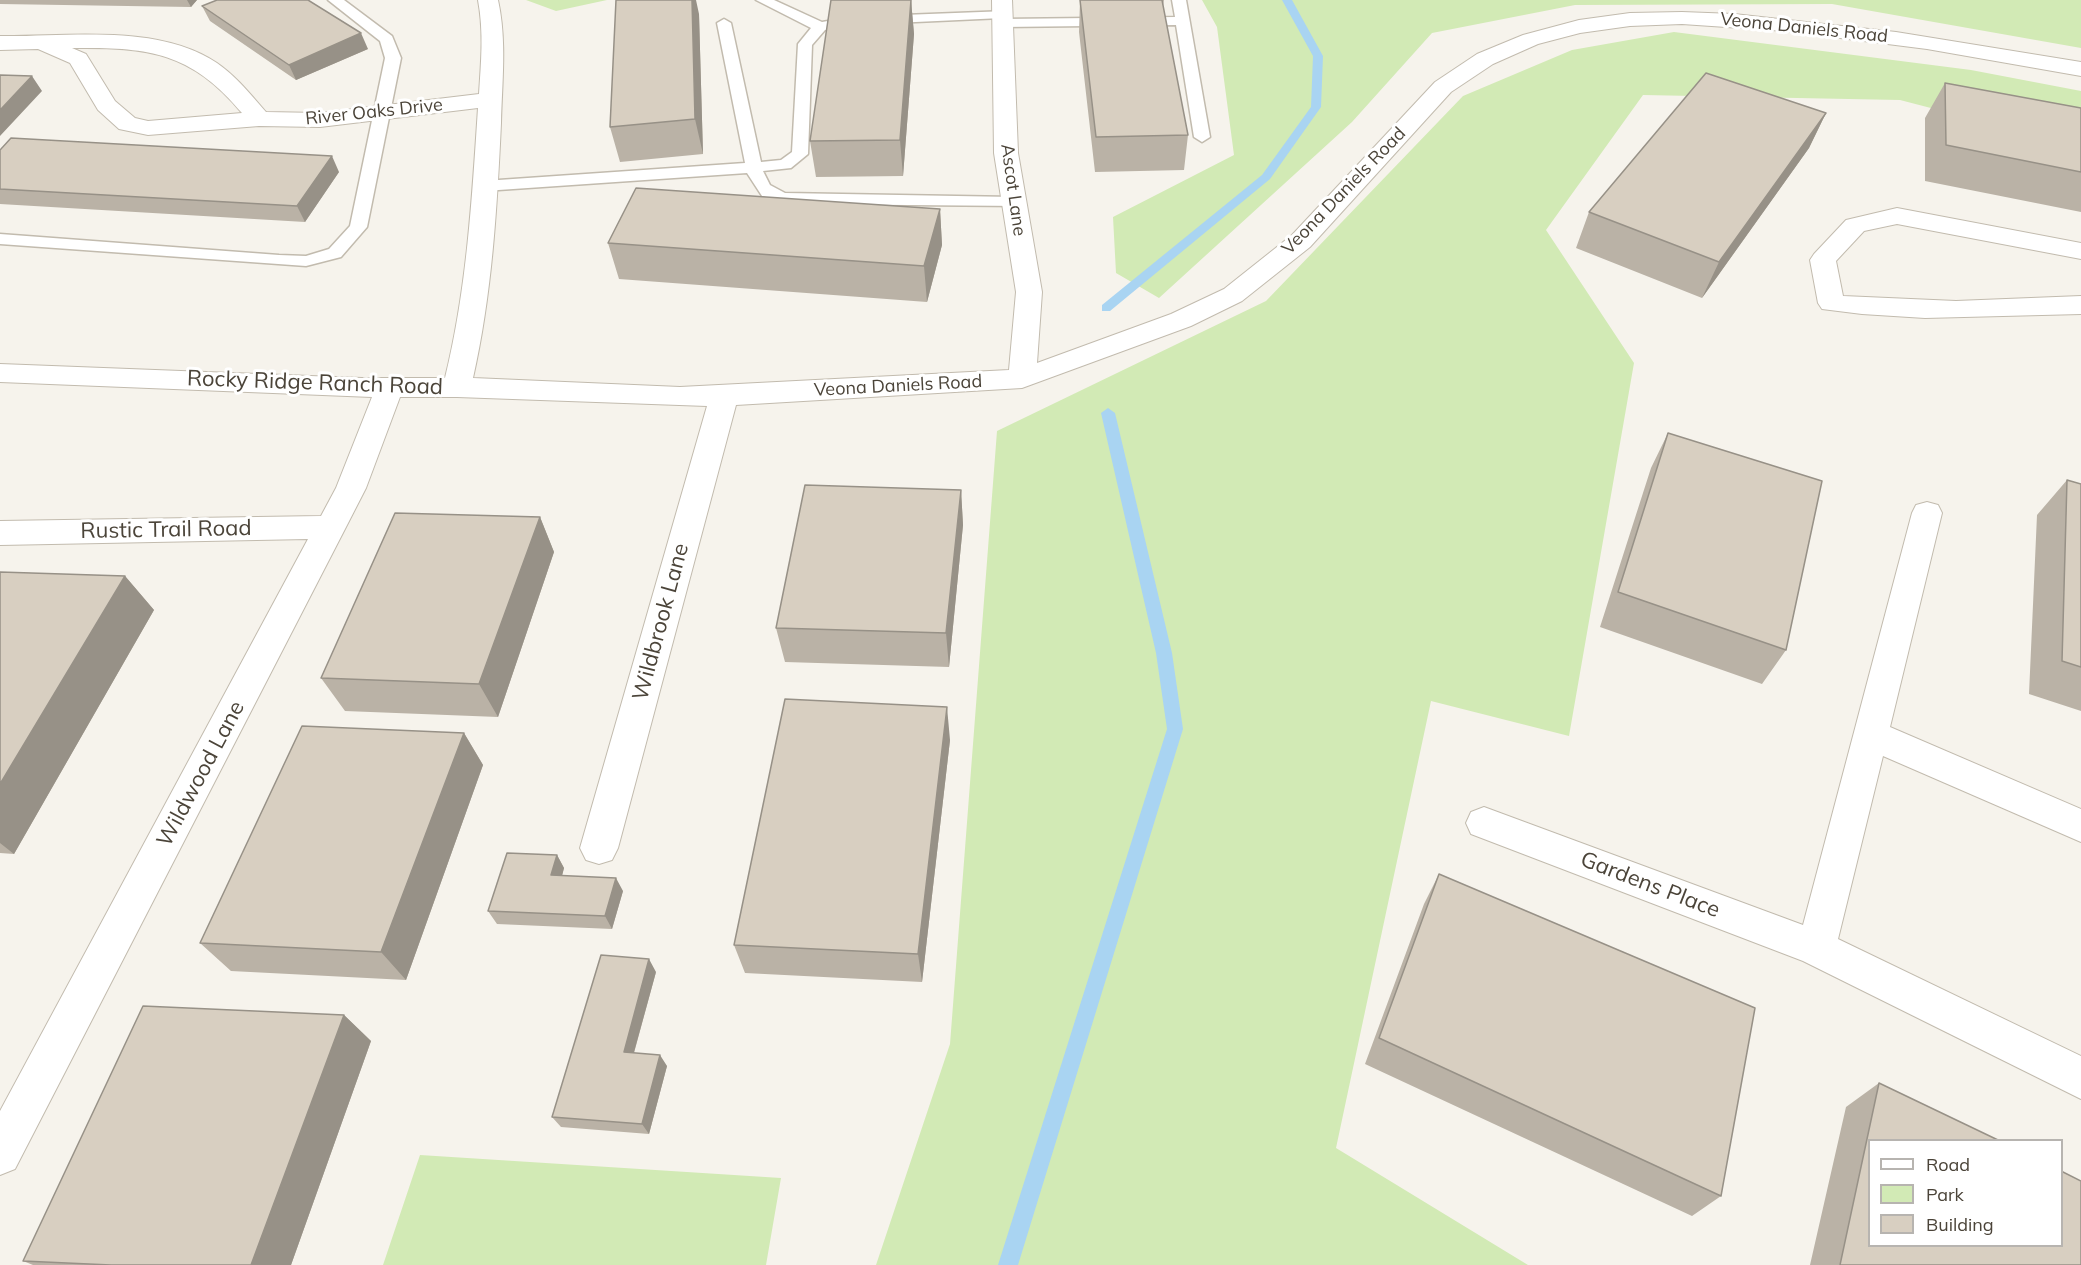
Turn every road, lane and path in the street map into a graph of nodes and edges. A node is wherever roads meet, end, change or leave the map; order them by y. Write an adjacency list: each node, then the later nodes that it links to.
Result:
1 (335, 0): 13 (lane)
2 (489, 0): 12 (street, Rocky Ridge Ranch Road)
3 (763, 0): 8 (lane)
4 (1179, 0): 6 (lane)
5 (1002, 12): 6 (lane); 8 (lane); 18 (street, Ascot Lane)
6 (1182, 21): 15 (lane)
7 (724, 23): 16 (lane)
8 (820, 27): 16 (lane)
9 (0, 43): 10 (street, River Oaks Drive)
10 (44, 44): 14 (street, River Oaks Drive); 14 (street, River Oaks Drive)
11 (2081, 69): 23 (street, Veona Daniels Road)
12 (490, 100): 13 (street, River Oaks Drive); 17 (street, Rocky Ridge Ranch Road)
13 (383, 113): 14 (street, River Oaks Drive); 19 (lane)
14 (259, 119)
15 (1202, 137)
16 (754, 169): 17 (lane); 18 (lane)
17 (484, 186): 25 (street, Rocky Ridge Ranch Road)
18 (1014, 202): 23 (street, Ascot Lane)
19 (0, 238)
20 (2081, 252): 21 (street)
21 (2081, 305)
22 (0, 373): 24 (street, Rocky Ridge Ranch Road)
23 (1022, 379): 26 (street, Veona Daniels Road)
24 (390, 387): 25 (street, Rocky Ridge Ranch Road); 28 (street, Wildwood Lane)
25 (457, 387): 26 (street, Veona Daniels Road)
26 (724, 396): 33 (street, Wildbrook Lane)
27 (1927, 513): 30 (street)
28 (331, 527): 29 (street, Rustic Trail Road); 36 (street, Wildwood Lane)
29 (0, 533)
30 (1871, 735): 32 (street); 34 (street)
31 (1484, 823): 34 (street, Gardens Place)
32 (2081, 826)
33 (599, 848)
34 (1815, 948): 35 (street, Gardens Place)
35 (2081, 1078)
36 (0, 1154)

